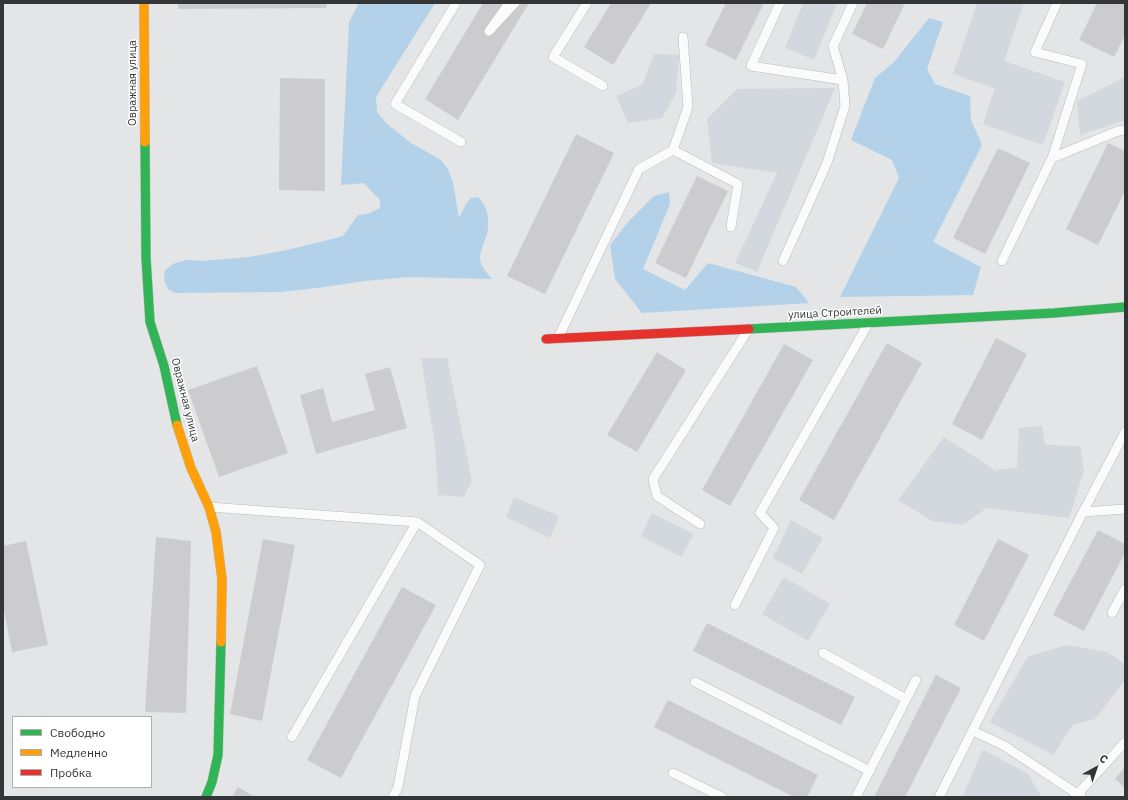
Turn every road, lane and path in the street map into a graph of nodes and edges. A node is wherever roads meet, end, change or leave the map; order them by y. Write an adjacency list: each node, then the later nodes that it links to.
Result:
1 (144, 3): 25 (street, Овражная улица)
2 (456, 3): 13 (lane)
3 (509, 3): 4 (lane)
4 (515, 3)
5 (587, 3): 11 (lane)
6 (780, 3): 10 (lane)
7 (853, 3): 10 (lane)
8 (1057, 3): 15 (lane)
9 (683, 37): 14 (lane)
10 (843, 80): 17 (lane)
11 (603, 86)
12 (1125, 130): 15 (lane)
13 (461, 142)
14 (674, 150): 16 (lane); 23 (lane)
15 (1052, 158): 18 (lane)
16 (731, 227)
17 (782, 261)
18 (1002, 261)
19 (1125, 307): 20 (street, улица Строителей)
20 (869, 323): 21 (street, улица Строителей); 31 (lane)
21 (749, 329): 23 (street, улица Строителей); 29 (lane)
22 (546, 339): 23 (street, улица Строителей)
23 (558, 339)
24 (1125, 432): 27 (lane)
25 (209, 507): 28 (lane); 43 (street, Овражная улица)
26 (1125, 509): 27 (lane)
27 (1083, 512): 37 (lane)
28 (417, 522): 38 (lane); 44 (lane)
29 (700, 524)
30 (1125, 589): 32 (lane)
31 (735, 605)
32 (1112, 613)
33 (823, 653): 36 (lane)
34 (916, 680): 36 (lane)
35 (695, 682): 40 (lane)
36 (906, 699): 40 (lane)
37 (973, 731): 42 (lane); 47 (lane)
38 (292, 737)
39 (1125, 742): 42 (lane)
40 (870, 771): 46 (lane)
41 (673, 773): 45 (lane)
42 (1079, 796)
43 (206, 797)
44 (393, 797)
45 (722, 797)
46 (856, 797)
47 (939, 797)

